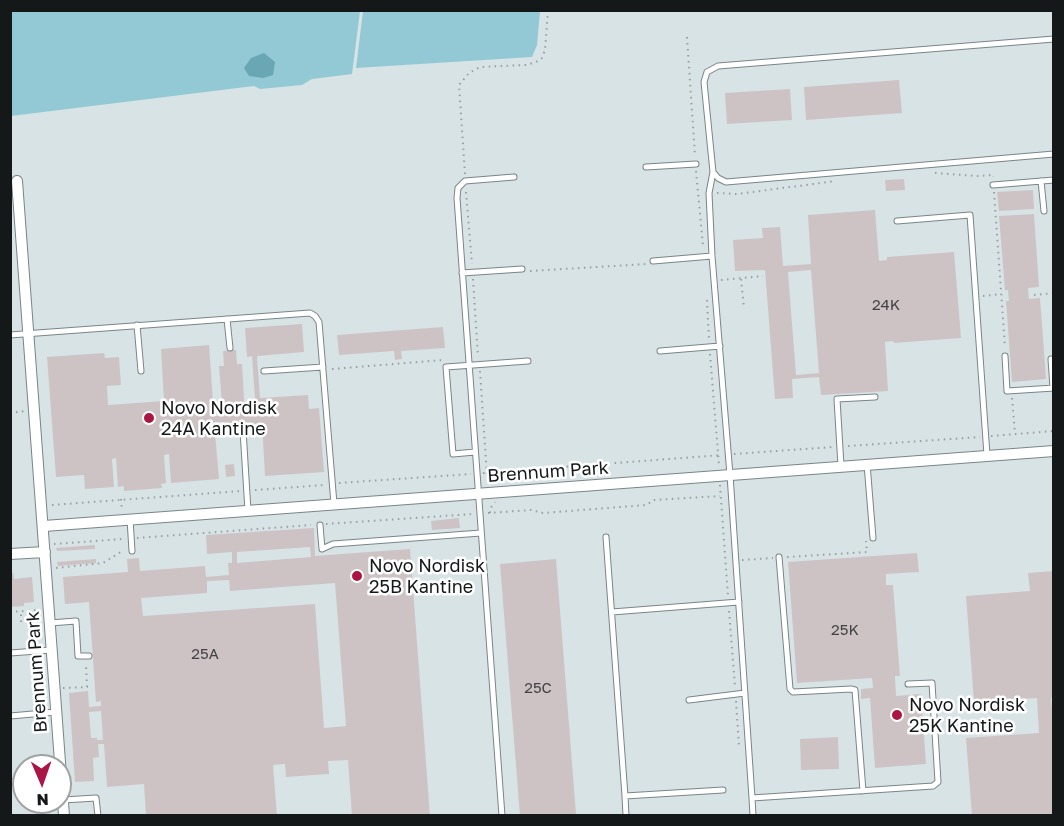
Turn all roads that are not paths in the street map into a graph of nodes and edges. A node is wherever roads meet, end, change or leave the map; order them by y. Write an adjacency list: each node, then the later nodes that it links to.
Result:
1 (1053, 39): 5 (lane)
2 (1053, 154): 5 (lane)
3 (696, 164): 4 (lane)
4 (646, 167)
5 (712, 172): 13 (lane)
6 (514, 177): 16 (lane)
7 (1053, 180): 9 (lane)
8 (17, 181): 19 (street, Brennum Park)
9 (1041, 181): 10 (lane); 11 (lane)
10 (993, 185)
11 (1044, 211)
12 (897, 221): 36 (lane)
13 (712, 256): 14 (lane); 21 (lane)
14 (653, 262)
15 (522, 270): 16 (lane)
16 (462, 273): 27 (lane)
17 (228, 319): 18 (lane); 22 (lane); 28 (lane)
18 (137, 326): 19 (lane); 29 (lane)
19 (28, 333): 20 (lane); 45 (street, Brennum Park)
20 (10, 335)
21 (720, 346): 23 (lane); 39 (lane)
22 (230, 348)
23 (660, 351)
24 (1005, 356): 31 (lane)
25 (1051, 359): 31 (lane)
26 (528, 360): 27 (lane)
27 (469, 365): 35 (lane); 35 (lane)
28 (323, 368): 30 (lane); 41 (lane)
29 (141, 371)
30 (264, 371)
31 (1053, 388)
32 (875, 397): 38 (lane)
33 (243, 430): 42 (lane)
34 (1053, 451): 36 (street, Brennum Park)
35 (475, 452): 40 (lane)
36 (987, 456): 37 (street, Brennum Park)
37 (867, 464): 38 (street, Brennum Park); 48 (lane)
38 (841, 466): 39 (street, Brennum Park)
39 (725, 475): 40 (street, Brennum Park); 53 (lane)
40 (479, 494): 41 (street, Brennum Park); 46 (lane)
41 (334, 504): 42 (street, Brennum Park)
42 (248, 511): 43 (street, Brennum Park)
43 (130, 519): 45 (street, Brennum Park); 50 (lane)
44 (320, 525): 46 (lane)
45 (44, 526): 49 (street, Brennum Park)
46 (482, 533): 71 (lane)
47 (606, 537): 54 (lane)
48 (873, 538)
49 (45, 548): 51 (street); 55 (street, Brennum Park)
50 (132, 551)
51 (10, 554)
52 (779, 558): 66 (lane)
53 (739, 602): 54 (lane); 60 (lane)
54 (612, 612): 67 (lane)
55 (50, 623): 56 (street, Brennum Park); 58 (lane)
56 (52, 650): 57 (lane); 62 (street, Brennum Park)
57 (10, 653)
58 (87, 656)
59 (908, 684): 66 (lane)
60 (745, 693): 61 (lane); 68 (lane)
61 (688, 700)
62 (57, 712): 63 (lane); 64 (street, Brennum Park)
63 (10, 716)
64 (60, 754)
65 (723, 790): 67 (lane)
66 (863, 791): 68 (lane)
67 (625, 796): 72 (lane)
68 (752, 798): 73 (lane)
69 (72, 799): 70 (lane)
70 (98, 816)
71 (502, 816)
72 (626, 816)
73 (753, 816)

